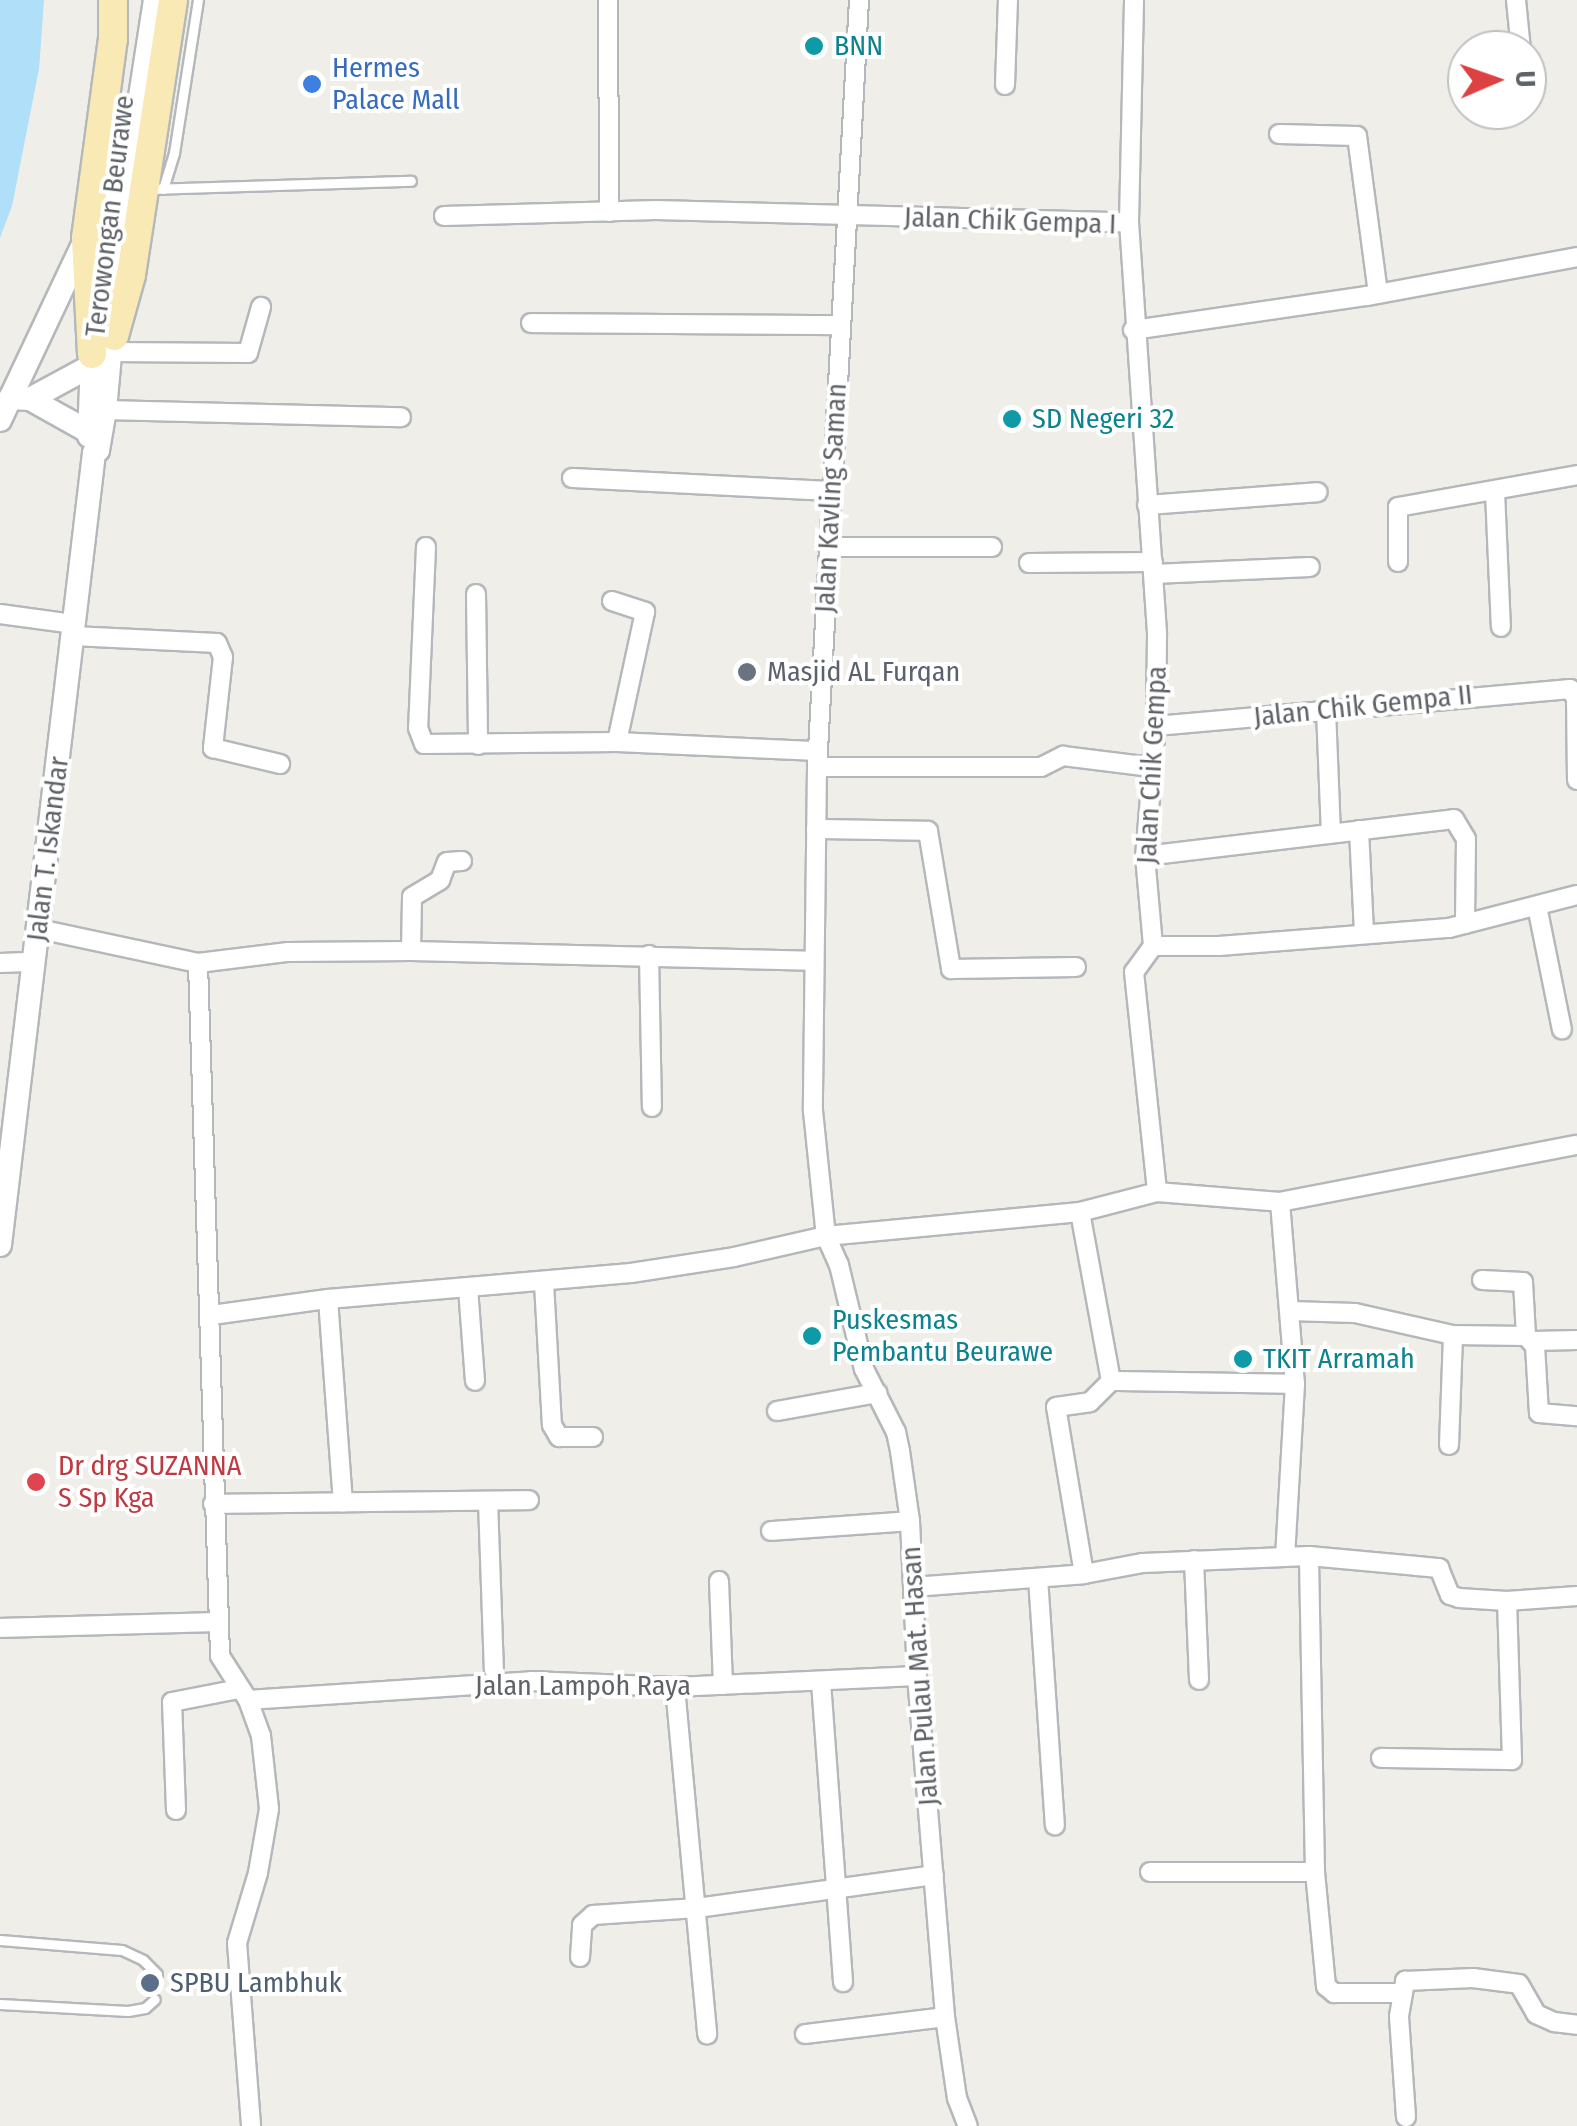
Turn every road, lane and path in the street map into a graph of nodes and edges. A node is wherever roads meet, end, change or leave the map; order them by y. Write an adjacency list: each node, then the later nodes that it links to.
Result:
1 (114, 0): 20 (main road)
2 (140, 0): 27 (street, Terowongan Beurawe)
3 (155, 0): 27 (street, Terowongan Beurawe)
4 (173, 0): 15 (main road)
5 (198, 0): 15 (lane)
6 (608, 0): 16 (street)
7 (858, 0): 18 (street, Jalan Kavling Saman)
8 (1008, 0): 12 (street)
9 (1134, 0): 19 (street)
10 (1516, 0): 11 (street)
11 (1520, 30)
12 (1005, 85)
13 (1279, 134): 22 (street)
14 (411, 181): 15 (lane)
15 (153, 189): 27 (main road)
16 (609, 212): 17 (street, Jalan Chik Gempa I); 18 (street, Jalan Chik Gempa I)
17 (444, 216)
18 (846, 216): 19 (street, Jalan Chik Gempa I); 25 (street, Jalan Kavling Saman)
19 (1129, 222): 26 (street, Jalan Chik Gempa I)
20 (86, 238): 27 (main road); 28 (street)
21 (1577, 256): 22 (street)
22 (1378, 294): 26 (street)
23 (260, 307): 27 (street)
24 (531, 323): 25 (street)
25 (841, 325): 34 (street, Jalan Kavling Saman)
26 (1133, 330): 37 (street, Jalan Chik Gempa)
27 (102, 352): 28 (street); 31 (street, Terowongan Beurawe)
28 (20, 398): 30 (street); 31 (street)
29 (401, 417): 31 (street)
30 (0, 420)
31 (97, 432): 49 (street, Jalan T. Iskandar)
32 (1577, 475): 36 (street)
33 (572, 478): 34 (street)
34 (831, 490): 40 (street, Jalan Kavling Saman)
35 (1318, 492): 37 (street)
36 (1495, 492): 41 (street); 48 (street)
37 (1146, 506): 43 (street, Jalan Chik Gempa)
38 (426, 547): 53 (street)
39 (992, 547): 40 (street)
40 (828, 548): 54 (street, Jalan Kavling Saman)
41 (1398, 562)
42 (1029, 563): 43 (street)
43 (1154, 568): 44 (street); 51 (street, Jalan Chik Gempa)
44 (1310, 568)
45 (476, 594): 53 (street)
46 (612, 600): 52 (street)
47 (0, 614): 49 (street)
48 (1500, 627)
49 (74, 630): 55 (street); 66 (street, Jalan T. Iskandar)
50 (1326, 710): 51 (street, Jalan Chik Gempa II); 57 (street, Jalan Chik Gempa II); 60 (street)
51 (1156, 726): 56 (street, Jalan Chik Gempa)
52 (617, 742): 53 (street); 54 (street)
53 (478, 745)
54 (817, 759): 56 (street); 58 (street, Jalan Kavling Saman)
55 (280, 764)
56 (1151, 767): 61 (street, Jalan Chik Gempa)
57 (1577, 780)
58 (816, 829): 71 (street, Jalan Kavling Saman); 75 (street)
59 (1359, 830): 60 (street); 65 (street); 67 (street)
60 (1331, 833): 61 (street)
61 (1145, 856): 68 (street, Jalan Chik Gempa)
62 (462, 861): 69 (street)
63 (1577, 895): 64 (street)
64 (1538, 906): 65 (street); 76 (street)
65 (1465, 924): 67 (street)
66 (38, 929): 72 (street, Jalan T. Iskandar); 74 (street)
67 (1364, 934): 68 (street)
68 (1153, 946): 80 (street, Jalan Chik Gempa)
69 (411, 951): 70 (street); 74 (street)
70 (649, 955): 71 (street); 78 (street)
71 (812, 961): 83 (street, Jalan Kavling Saman)
72 (34, 962): 73 (street); 77 (street, Jalan T. Iskandar)
73 (0, 963)
74 (198, 963): 90 (street)
75 (1076, 967)
76 (1562, 1030)
77 (10, 1076): 84 (street, Jalan T. Iskandar)
78 (652, 1107)
79 (1577, 1145): 81 (street)
80 (1157, 1192): 81 (street); 82 (street)
81 (1280, 1202): 89 (street)
82 (1080, 1212): 83 (street); 95 (street)
83 (826, 1236): 86 (street); 97 (street, Jalan Pulau Mat. Hasan)
84 (0, 1245)
85 (1482, 1280): 92 (street)
86 (544, 1283): 87 (street); 100 (street)
87 (468, 1288): 88 (street); 94 (street)
88 (328, 1300): 90 (street); 104 (street)
89 (1290, 1310): 91 (street); 96 (street)
90 (212, 1315): 105 (street)
91 (1453, 1334): 92 (street); 101 (street)
92 (1530, 1338): 93 (street); 99 (street)
93 (1577, 1340)
94 (475, 1380)
95 (1112, 1382): 96 (street); 111 (street)
96 (1295, 1384): 108 (street)
97 (877, 1394): 98 (street); 106 (street, Jalan Pulau Mat. Hasan)
98 (777, 1411)
99 (1577, 1416)
100 (593, 1437)
101 (1449, 1445)
102 (488, 1500): 103 (street); 104 (street); 119 (street)
103 (529, 1500)
104 (343, 1502): 105 (street)
105 (214, 1504): 117 (street)
106 (910, 1521): 107 (street); 114 (street, Jalan Pulau Mat. Hasan)
107 (771, 1531)
108 (1285, 1556): 109 (street); 110 (street)
109 (1310, 1556): 116 (street); 130 (street)
110 (1194, 1560): 111 (street); 121 (street)
111 (1084, 1574): 112 (street)
112 (1038, 1578): 114 (street); 128 (street)
113 (719, 1581): 123 (street)
114 (913, 1588): 120 (street, Jalan Pulau Mat. Hasan)
115 (1577, 1596): 116 (street)
116 (1507, 1602): 126 (street)
117 (218, 1622): 118 (street); 125 (street)
118 (0, 1628)
119 (494, 1670)
120 (917, 1676): 122 (street, Jalan Lampoh Raya); 131 (street, Jalan Pulau Mat. Hasan)
121 (1199, 1680)
122 (821, 1682): 123 (street, Jalan Lampoh Raya); 132 (street)
123 (723, 1685): 124 (street, Jalan Lampoh Raya)
124 (674, 1686): 125 (street, Jalan Lampoh Raya); 133 (street)
125 (244, 1694): 127 (street, Jalan Lampoh Raya); 146 (street)
126 (1381, 1758)
127 (176, 1810)
128 (1055, 1825)
129 (1150, 1872): 130 (street)
130 (1315, 1872): 138 (street)
131 (934, 1875): 132 (street); 141 (street, Jalan Pulau Mat. Hasan)
132 (835, 1886): 133 (street); 137 (street)
133 (698, 1908): 135 (street); 143 (street)
134 (0, 1940): 136 (lane)
135 (580, 1958)
136 (156, 1974)
137 (843, 1982)
138 (1401, 1993): 142 (street); 145 (street)
139 (155, 1999): 140 (lane)
140 (0, 2004)
141 (945, 2018): 144 (street); 147 (street, Jalan Pulau Mat. Hasan)
142 (1577, 2024)
143 (707, 2034)
144 (805, 2034)
145 (1406, 2117)
146 (251, 2126)
147 (968, 2126)

